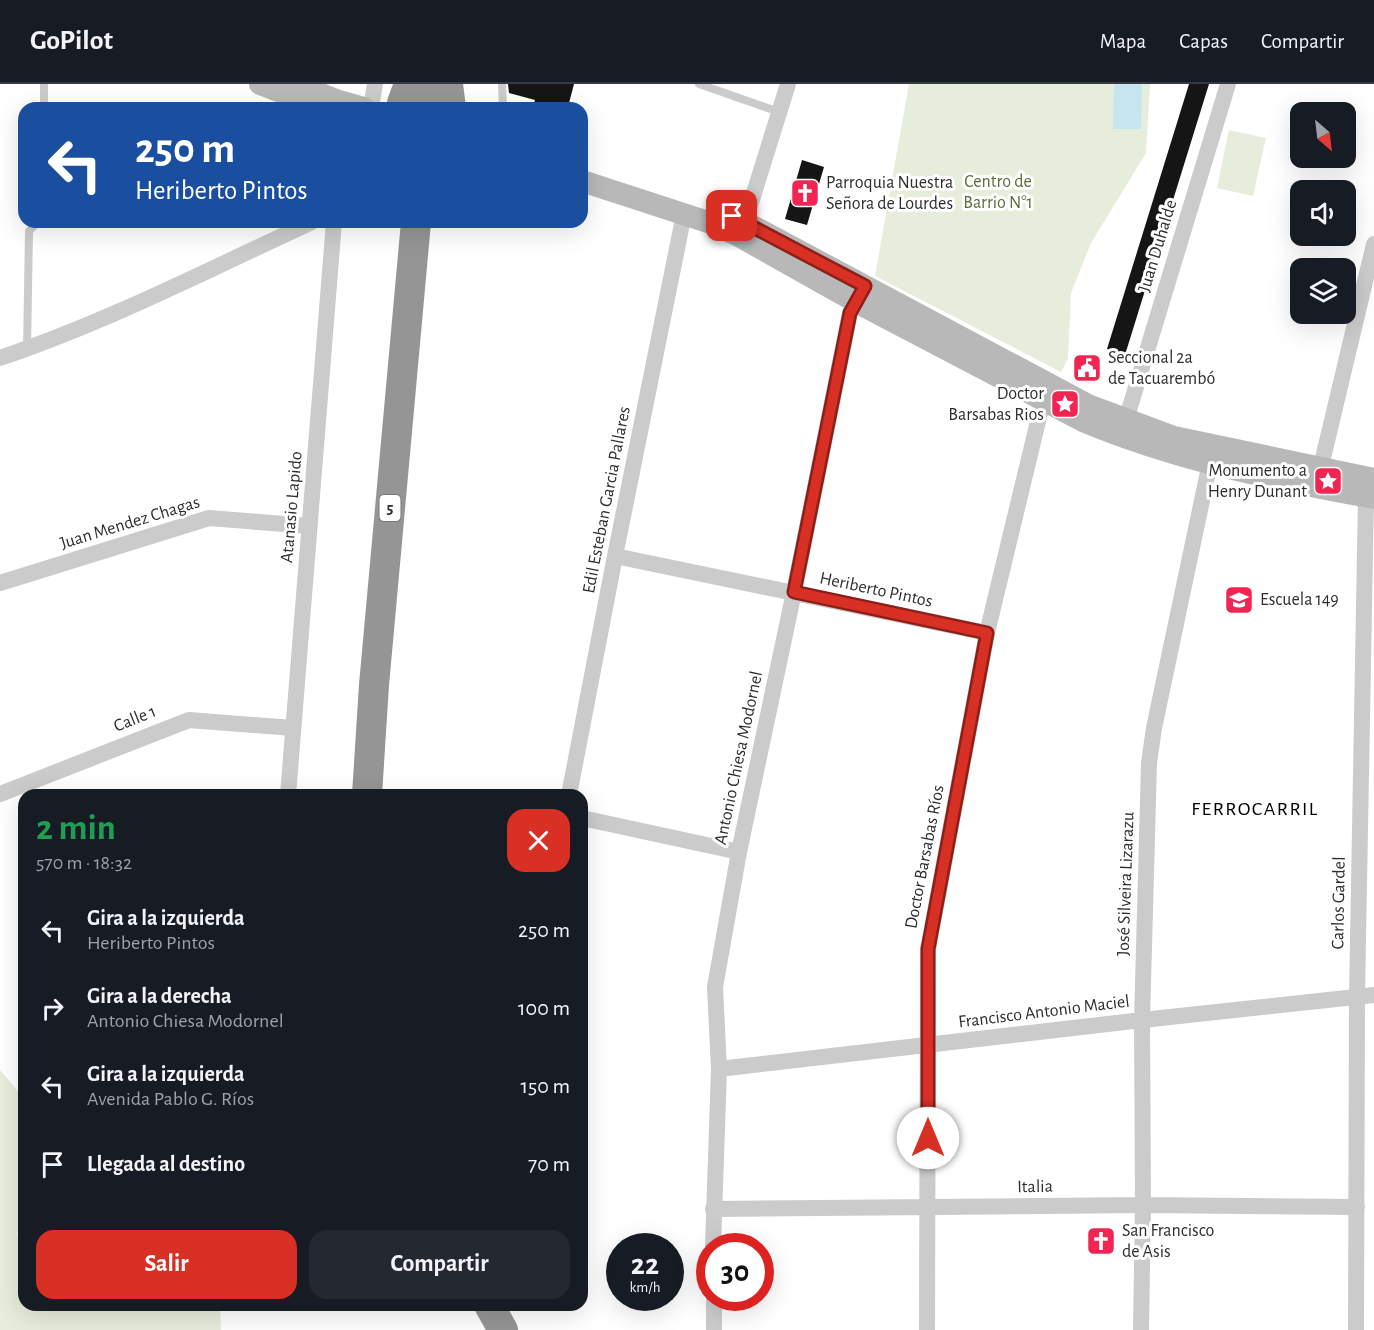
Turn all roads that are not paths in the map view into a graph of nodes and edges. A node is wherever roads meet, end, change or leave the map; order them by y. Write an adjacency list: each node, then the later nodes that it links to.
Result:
1 (44, 84): 9 (lane)
2 (260, 84): 10 (street)
3 (296, 84): 11 (street)
4 (375, 84): 12 (street)
5 (502, 84): 13 (lane)
6 (701, 84): 14 (lane)
7 (788, 84): 14 (street)
8 (1228, 84): 31 (street, Juan Duhalde)
9 (44, 102)
10 (320, 102)
11 (325, 102)
12 (372, 102)
13 (504, 102)
14 (779, 112): 24 (street)
15 (588, 169): 24 (street)
16 (588, 183): 17 (street)
17 (684, 214): 24 (street); 36 (street, Edil Esteban Garcia Pallares)
18 (32, 228): 28 (lane)
19 (299, 228): 28 (street)
20 (334, 228): 35 (street, Atanasio Lapido)
21 (406, 228): 26 (highway)
22 (415, 228): 26 (highway, 5)
23 (426, 228): 26 (highway)
24 (741, 228): 27 (street)
25 (1374, 244): 33 (street)
26 (412, 264): 43 (highway, 5)
27 (860, 294): 30 (street); 31 (street); 38 (street, Antonio Chiesa Modornel)
28 (27, 349): 29 (street)
29 (0, 358)
30 (1046, 401): 32 (street); 39 (street, Doctor Barsabas Ríos)
31 (1126, 420): 32 (street)
32 (1212, 455): 33 (street); 50 (street, José Silveira Lizarazu)
33 (1319, 477): 34 (street)
34 (1371, 488): 41 (street, Carlos Gardel)
35 (309, 526): 37 (street, Juan Mendez Chagas); 40 (street, Atanasio Lapido)
36 (615, 556): 38 (street, Heriberto Pintos); 44 (street, Edil Esteban Garcia Pallares)
37 (0, 583)
38 (794, 592): 39 (street, Heriberto Pintos); 47 (street, Antonio Chiesa Modornel)
39 (987, 633): 51 (street, Doctor Barsabas Ríos)
40 (293, 728): 42 (street, Atanasio Lapido); 45 (street, Calle 1)
41 (1368, 749): 49 (street, Carlos Gardel)
42 (288, 789)
43 (368, 789)
44 (570, 789)
45 (0, 794)
46 (588, 819): 47 (street)
47 (738, 852): 52 (street, Antonio Chiesa Modornel)
48 (1374, 995): 49 (street, Francisco Antonio Maciel)
49 (1357, 996): 50 (street, Francisco Antonio Maciel); 54 (street, Carlos Gardel)
50 (1142, 1020): 51 (street, Francisco Antonio Maciel); 53 (street, José Silveira Lizarazu)
51 (928, 1046): 52 (street, Francisco Antonio Maciel); 55 (street, Doctor Barsabas Ríos)
52 (719, 1069): 56 (street, Antonio Chiesa Modornel)
53 (1143, 1205): 54 (street, Italia); 55 (street, Italia); 63 (street, José Silveira Lizarazu)
54 (1357, 1207): 64 (street, Carlos Gardel)
55 (928, 1208): 56 (street, Italia); 62 (street, Doctor Barsabas Ríos)
56 (713, 1209): 57 (street, Antonio Chiesa Modornel)
57 (713, 1233)
58 (492, 1311): 60 (highway)
59 (714, 1311): 61 (street)
60 (503, 1330)
61 (714, 1330)
62 (927, 1330)
63 (1141, 1330)
64 (1356, 1330)

